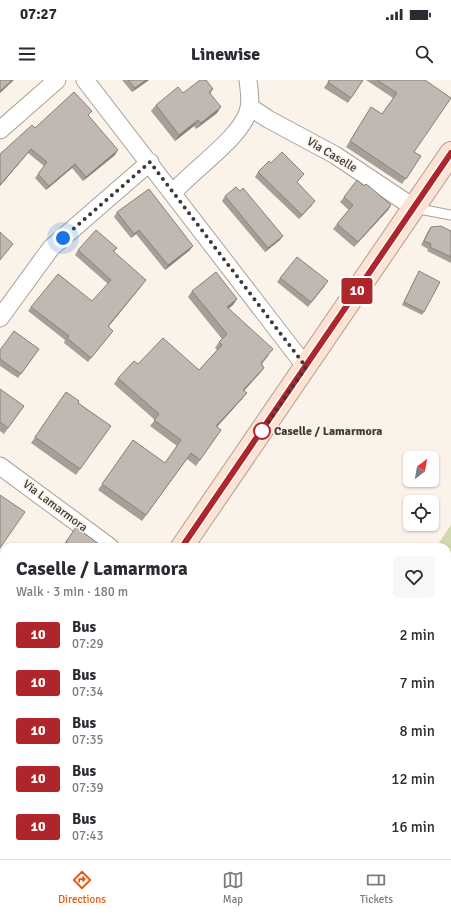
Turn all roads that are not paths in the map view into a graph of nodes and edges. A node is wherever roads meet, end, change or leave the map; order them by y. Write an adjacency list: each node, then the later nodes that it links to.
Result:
1 (57, 80): 5 (street)
2 (85, 80): 7 (street)
3 (248, 80): 4 (street)
4 (250, 106): 8 (street); 9 (street, Via Caselle)
5 (0, 130)
6 (451, 154): 9 (main road)
7 (150, 162): 8 (street); 11 (street)
8 (173, 193): 12 (street)
9 (413, 207): 10 (lane); 12 (main road)
10 (451, 215)
11 (0, 318)
12 (306, 367): 15 (main road)
13 (0, 466): 14 (street, Via Lamarmora)
14 (105, 543)
15 (185, 543)

